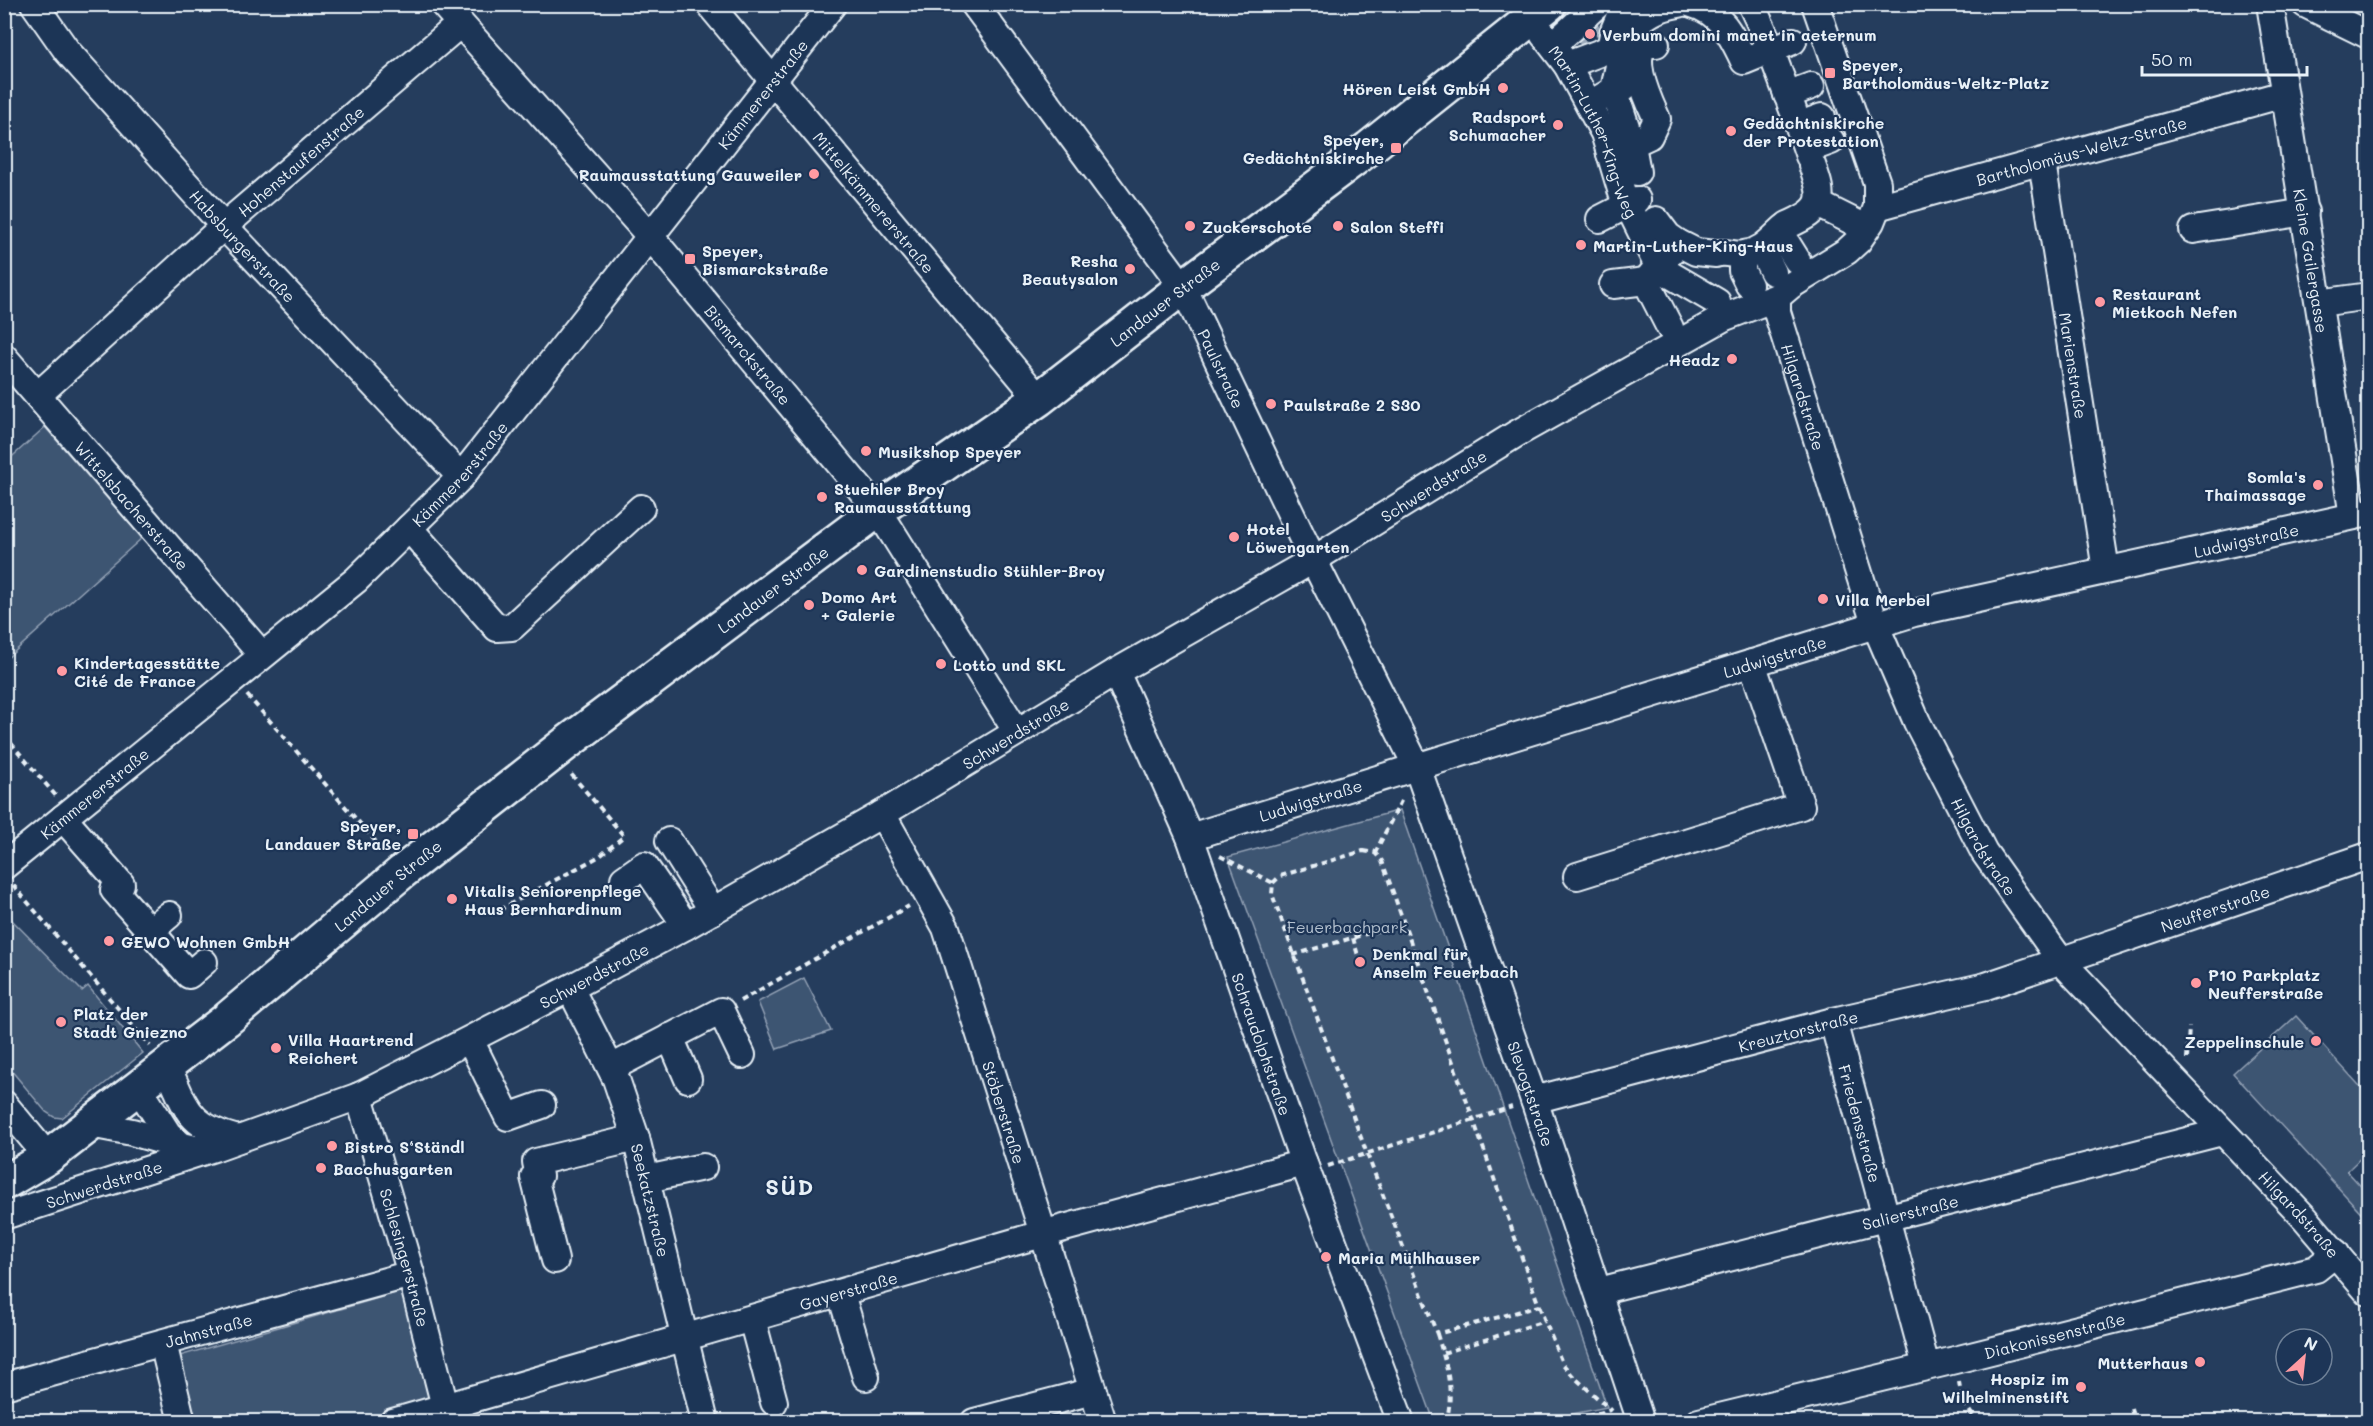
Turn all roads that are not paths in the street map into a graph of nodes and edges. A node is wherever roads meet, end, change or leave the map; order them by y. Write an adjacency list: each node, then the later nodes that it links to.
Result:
1 (34, 4): 22 (street, Habsburgerstraße)
2 (443, 4): 9 (street, Bismarckstraße)
3 (709, 4): 13 (street, Mittelkämmererstraße)
4 (833, 4): 13 (street, Kämmererstraße)
5 (974, 4): 29 (street, Paulstraße)
6 (1815, 4): 18 (street)
7 (2270, 4): 14 (street, Kleine Gailergasse)
8 (2305, 4): 10 (street)
9 (460, 24): 22 (street, Hohenstaufenstraße); 24 (street, Bismarckstraße)
10 (2368, 35)
11 (1553, 37): 12 (street, Martin-Luther-King-Weg); 12 (street); 12 (street); 29 (main road, Landauer Straße)
12 (1648, 49): 16 (street, Martin-Luther-King-Weg); 17 (street)
13 (772, 79): 24 (street, Kämmererstraße); 36 (street, Mittelkämmererstraße)
14 (2284, 94): 15 (street, Bartholomäus-Weltz-Straße); 19 (street, Kleine Gailergasse)
15 (2042, 162): 18 (street, Bartholomäus-Weltz-Straße); 43 (street, Marienstraße)
16 (1641, 198): 20 (street); 25 (street); 27 (street, Martin-Luther-King-Weg)
17 (1818, 204): 21 (street); 26 (street)
18 (1877, 207): 26 (street)
19 (2305, 212): 23 (street); 32 (street, Kleine Gailergasse)
20 (1600, 219)
21 (1856, 223)
22 (224, 226): 35 (street, Hohenstaufenstraße); 37 (street, Habsburgerstraße)
23 (2193, 230)
24 (650, 236): 37 (street, Kämmererstraße); 39 (street, Bismarckstraße)
25 (1678, 243): 26 (street); 27 (street)
26 (1762, 255): 42 (street, Schwerdstraße); 44 (street, Hilgardstraße)
27 (1653, 275): 28 (street); 31 (street); 33 (street, Martin-Luther-King-Weg)
28 (1613, 285)
29 (1183, 287): 36 (main road, Landauer Straße); 42 (street, Paulstraße)
30 (2362, 297): 32 (street)
31 (1717, 302)
32 (2319, 303): 40 (street, Kleine Gailergasse)
33 (1670, 328)
34 (4, 357): 35 (street, Wittelsbacherstraße)
35 (38, 395): 45 (street, Wittelsbacherstraße)
36 (1039, 399): 39 (main road, Landauer Straße)
37 (461, 477): 41 (street, Kämmererstraße)
38 (641, 508): 41 (street)
39 (878, 510): 48 (street, Bismarckstraße); 66 (main road, Landauer Straße)
40 (2361, 515): 43 (street, Ludwigstraße)
41 (409, 528): 45 (street, Kämmererstraße)
42 (1313, 560): 47 (street, Schwerdstraße); 49 (street, Paulstraße)
43 (2106, 570): 44 (street, Ludwigstraße)
44 (1875, 624): 46 (street, Ludwigstraße); 59 (street, Hilgardstraße)
45 (262, 655): 51 (street, Kämmererstraße)
46 (1752, 663): 49 (street, Ludwigstraße); 56 (street)
47 (1116, 672): 48 (street, Schwerdstraße); 52 (street, Schraudolphstraße)
48 (1017, 732): 50 (street, Schwerdstraße)
49 (1417, 767): 52 (street, Ludwigstraße); 71 (street, Slevogtstraße)
50 (882, 814): 58 (street, Schwerdstraße); 86 (street, Stöberstraße)
51 (67, 815): 55 (street, Kämmererstraße); 60 (street)
52 (1190, 837): 80 (street, Schraudolphstraße)
53 (659, 844): 58 (street)
54 (2368, 856): 59 (street, Neufferstraße)
55 (8, 875)
56 (1577, 876)
57 (624, 879): 58 (street)
58 (700, 918): 61 (street, Schwerdstraße)
59 (2061, 961): 62 (street, Kreuztorstraße); 75 (street, Hilgardstraße)
60 (204, 962)
61 (570, 988): 64 (street, Schwerdstraße); 67 (street, Seekatzstraße)
62 (1833, 1021): 71 (street, Kreuztorstraße); 85 (street, Friedensstraße)
63 (670, 1037): 65 (street); 67 (street); 68 (street)
64 (470, 1040): 70 (street, Schwerdstraße); 73 (street)
65 (742, 1055)
66 (167, 1066): 69 (main road, Landauer Straße); 76 (street)
67 (611, 1068): 77 (street, Seekatzstraße)
68 (688, 1079)
69 (138, 1087): 74 (main road, Landauer Straße); 78 (street, Schwerdstraße)
70 (359, 1095): 76 (street, Schwerdstraße); 89 (street, Schlesingerstraße)
71 (1534, 1100): 90 (street, Slevogtstraße)
72 (4, 1104): 79 (street)
73 (542, 1105)
74 (90, 1124): 78 (street, Schwerdstraße); 79 (main road, Landauer Straße)
75 (2222, 1132): 85 (street, Salierstraße); 87 (street, Hilgardstraße)
76 (238, 1138): 78 (street, Schwerdstraße)
77 (636, 1138): 82 (street, Seekatzstraße); 88 (street)
78 (192, 1148): 84 (street, Schwerdstraße)
79 (48, 1157): 83 (main road, Landauer Straße)
80 (1317, 1164): 86 (street, Gayerstraße); 109 (street, Schraudolphstraße)
81 (703, 1167): 82 (street)
82 (647, 1179): 94 (street, Seekatzstraße)
83 (4, 1183)
84 (4, 1216)
85 (1886, 1217): 90 (street, Salierstraße); 97 (street, Friedensstraße)
86 (1042, 1234): 92 (street, Gayerstraße); 100 (street, Stöberstraße)
87 (2336, 1253): 91 (street, Hilgardstraße); 97 (street, Diakonissenstraße)
88 (555, 1260)
89 (411, 1274): 95 (street, Jahnstraße); 102 (street, Schlesingerstraße)
90 (1599, 1291): 103 (street, Slevogtstraße)
91 (2368, 1292)
92 (836, 1295): 93 (street, Gayerstraße); 96 (street); 98 (street)
93 (752, 1319): 94 (street, Gayerstraße); 101 (street)
94 (686, 1339): 102 (street, Gayerstraße); 106 (street, Seekatzstraße)
95 (163, 1343): 99 (street, Jahnstraße); 104 (street)
96 (849, 1357)
97 (1926, 1366): 110 (street, Diakonissenstraße)
98 (866, 1377)
99 (4, 1386)
100 (1093, 1391): 107 (street); 108 (street, Stöberstraße)
101 (774, 1402)
102 (447, 1414): 105 (street, Gayerstraße)
103 (1629, 1419)
104 (182, 1422)
105 (393, 1422)
106 (705, 1422)
107 (974, 1422)
108 (1102, 1422)
109 (1401, 1422)
110 (1699, 1422)

